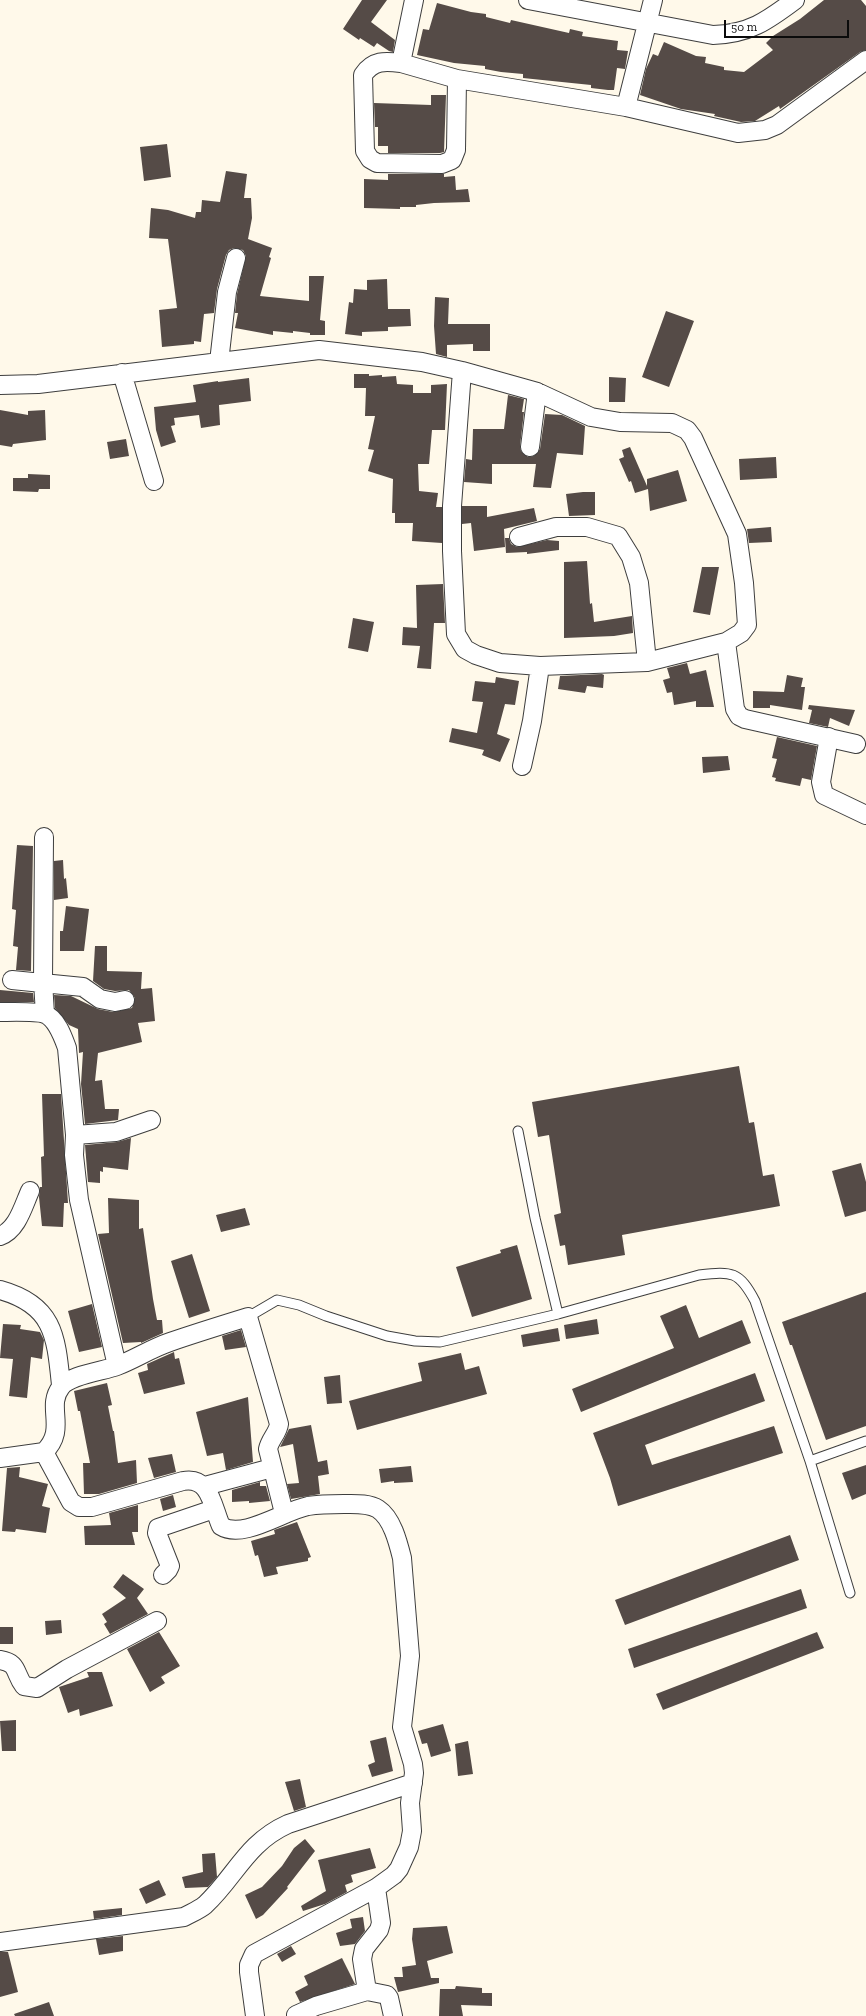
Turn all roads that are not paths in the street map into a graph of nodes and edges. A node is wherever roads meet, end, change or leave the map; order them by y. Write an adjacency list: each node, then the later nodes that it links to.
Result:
1 (414, 0): 8 (street)
2 (528, 0): 5 (street)
3 (653, 0): 6 (street)
4 (795, 0): 6 (street)
5 (577, 5): 6 (street)
6 (648, 23): 10 (street)
7 (866, 60): 10 (street)
8 (401, 63): 9 (street); 9 (street)
9 (457, 79): 10 (street)
10 (626, 107)
11 (236, 258): 12 (street)
12 (219, 362): 13 (street); 14 (street)
13 (462, 371): 16 (street); 22 (street)
14 (122, 374): 15 (street); 18 (street)
15 (0, 385)
16 (537, 392): 17 (street); 20 (street)
17 (530, 447)
18 (154, 481)
19 (519, 537): 21 (street)
20 (726, 642): 21 (street); 23 (street)
21 (647, 662): 22 (street)
22 (540, 666): 25 (street)
23 (829, 737): 24 (street); 26 (street)
24 (856, 744)
25 (522, 766)
26 (866, 815)
27 (44, 837): 29 (street)
28 (12, 980): 29 (street)
29 (43, 982): 30 (street); 32 (street)
30 (125, 1000)
31 (0, 1012): 32 (street)
32 (45, 1014): 35 (street)
33 (151, 1120): 35 (street)
34 (518, 1131): 39 (lane)
35 (75, 1135): 41 (street)
36 (30, 1191): 37 (street)
37 (0, 1236)
38 (0, 1290): 42 (street)
39 (558, 1314): 40 (lane); 46 (lane)
40 (248, 1317): 41 (street); 47 (street)
41 (117, 1366): 42 (street)
42 (61, 1385): 44 (street)
43 (866, 1441): 46 (lane)
44 (44, 1452): 45 (street); 48 (street)
45 (0, 1458)
46 (810, 1462): 52 (lane)
47 (272, 1468): 48 (street); 50 (street)
48 (205, 1486): 49 (street)
49 (214, 1509): 50 (street); 51 (street)
50 (284, 1513): 55 (street)
51 (163, 1575)
52 (850, 1593)
53 (157, 1621): 54 (street)
54 (0, 1660)
55 (412, 1783): 56 (street); 57 (street)
56 (376, 1888): 58 (street); 60 (street)
57 (0, 1942)
58 (367, 1991): 59 (street); 61 (street)
59 (296, 2014)
60 (255, 2016)
61 (392, 2016)

